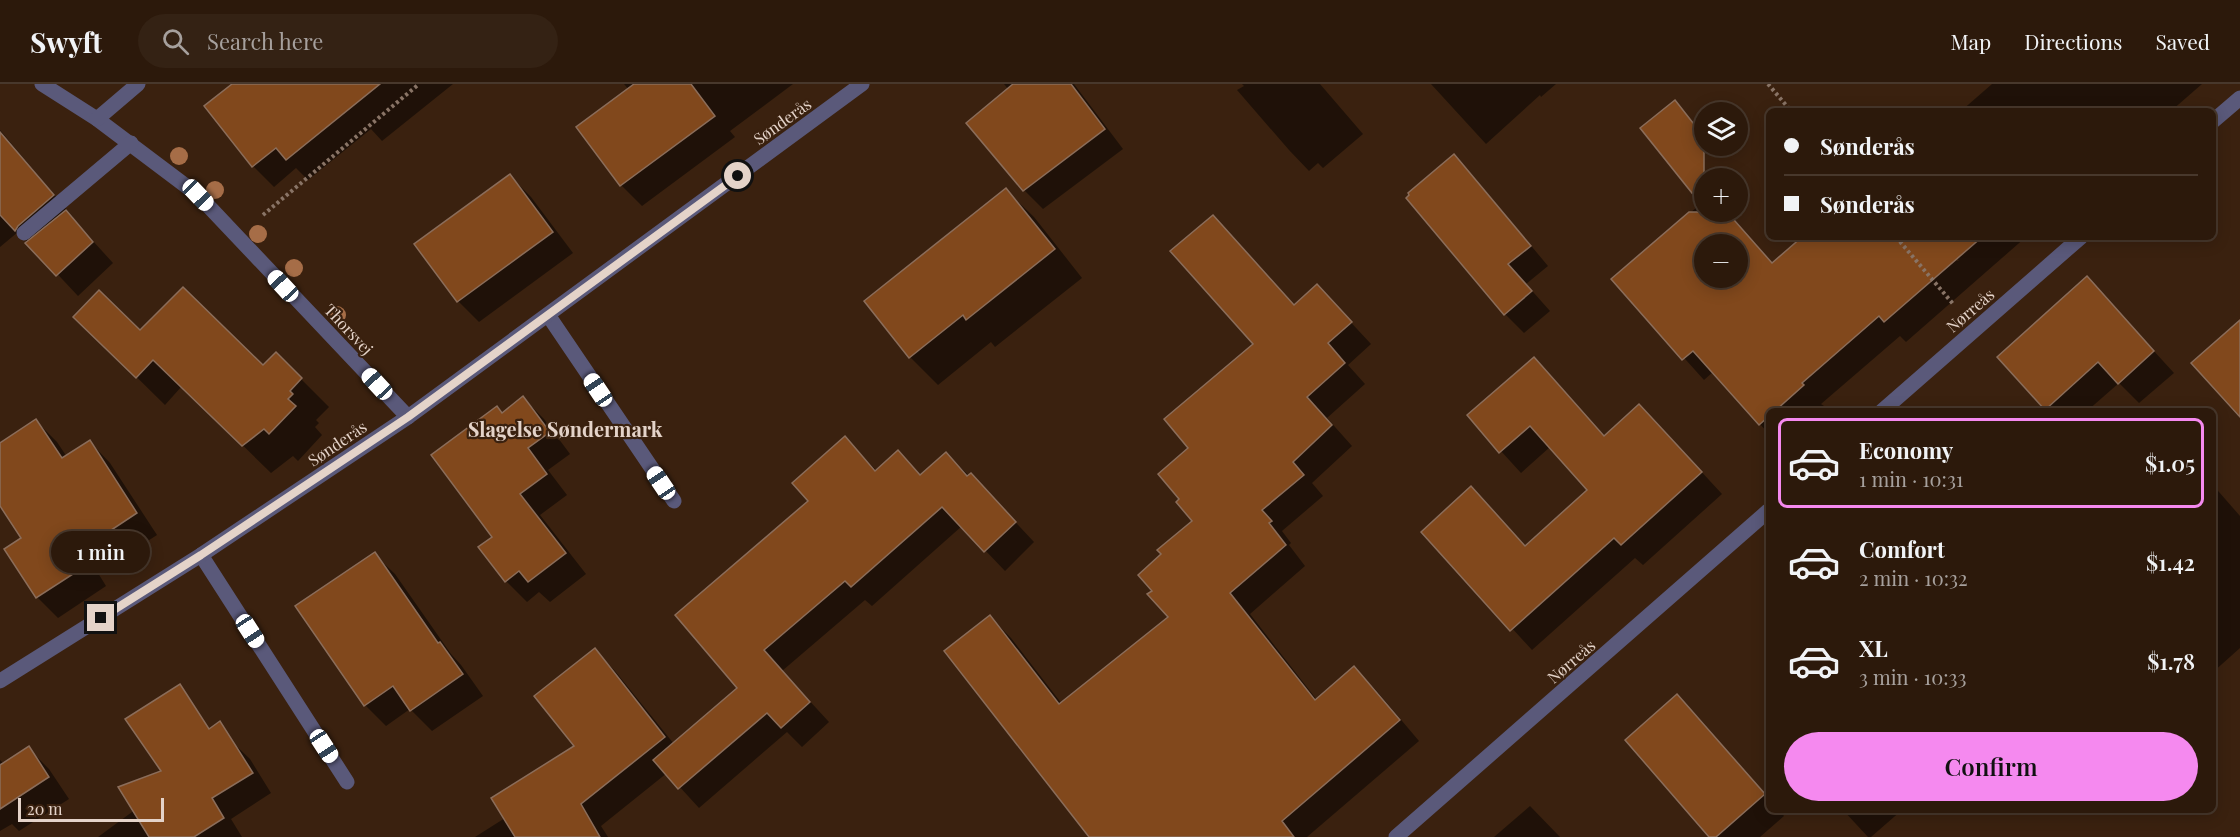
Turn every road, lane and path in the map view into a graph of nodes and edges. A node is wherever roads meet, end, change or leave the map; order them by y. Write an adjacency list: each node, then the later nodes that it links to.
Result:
1 (42, 84): 8 (street, Thorsvej)
2 (138, 84): 8 (street)
3 (419, 84): 12 (path)
4 (862, 84): 15 (street, Sønderås)
5 (1768, 84): 7 (path)
6 (2240, 98): 9 (street)
7 (1788, 108)
8 (97, 118): 10 (street, Thorsvej)
9 (2216, 119)
10 (131, 143): 11 (street); 12 (street, Thorsvej)
11 (24, 233)
12 (237, 236): 18 (street, Thorsvej)
13 (1899, 240): 16 (path)
14 (2078, 240): 16 (street, Nørreås)
15 (548, 315): 18 (street, Sønderås); 19 (street)
16 (1974, 330): 17 (street, Nørreås)
17 (1885, 408)
18 (408, 417): 21 (street, Sønderås)
19 (674, 501)
20 (1766, 513): 24 (street, Nørreås)
21 (201, 555): 22 (street, Sønderås); 23 (street)
22 (0, 681)
23 (347, 782)
24 (1396, 837)

